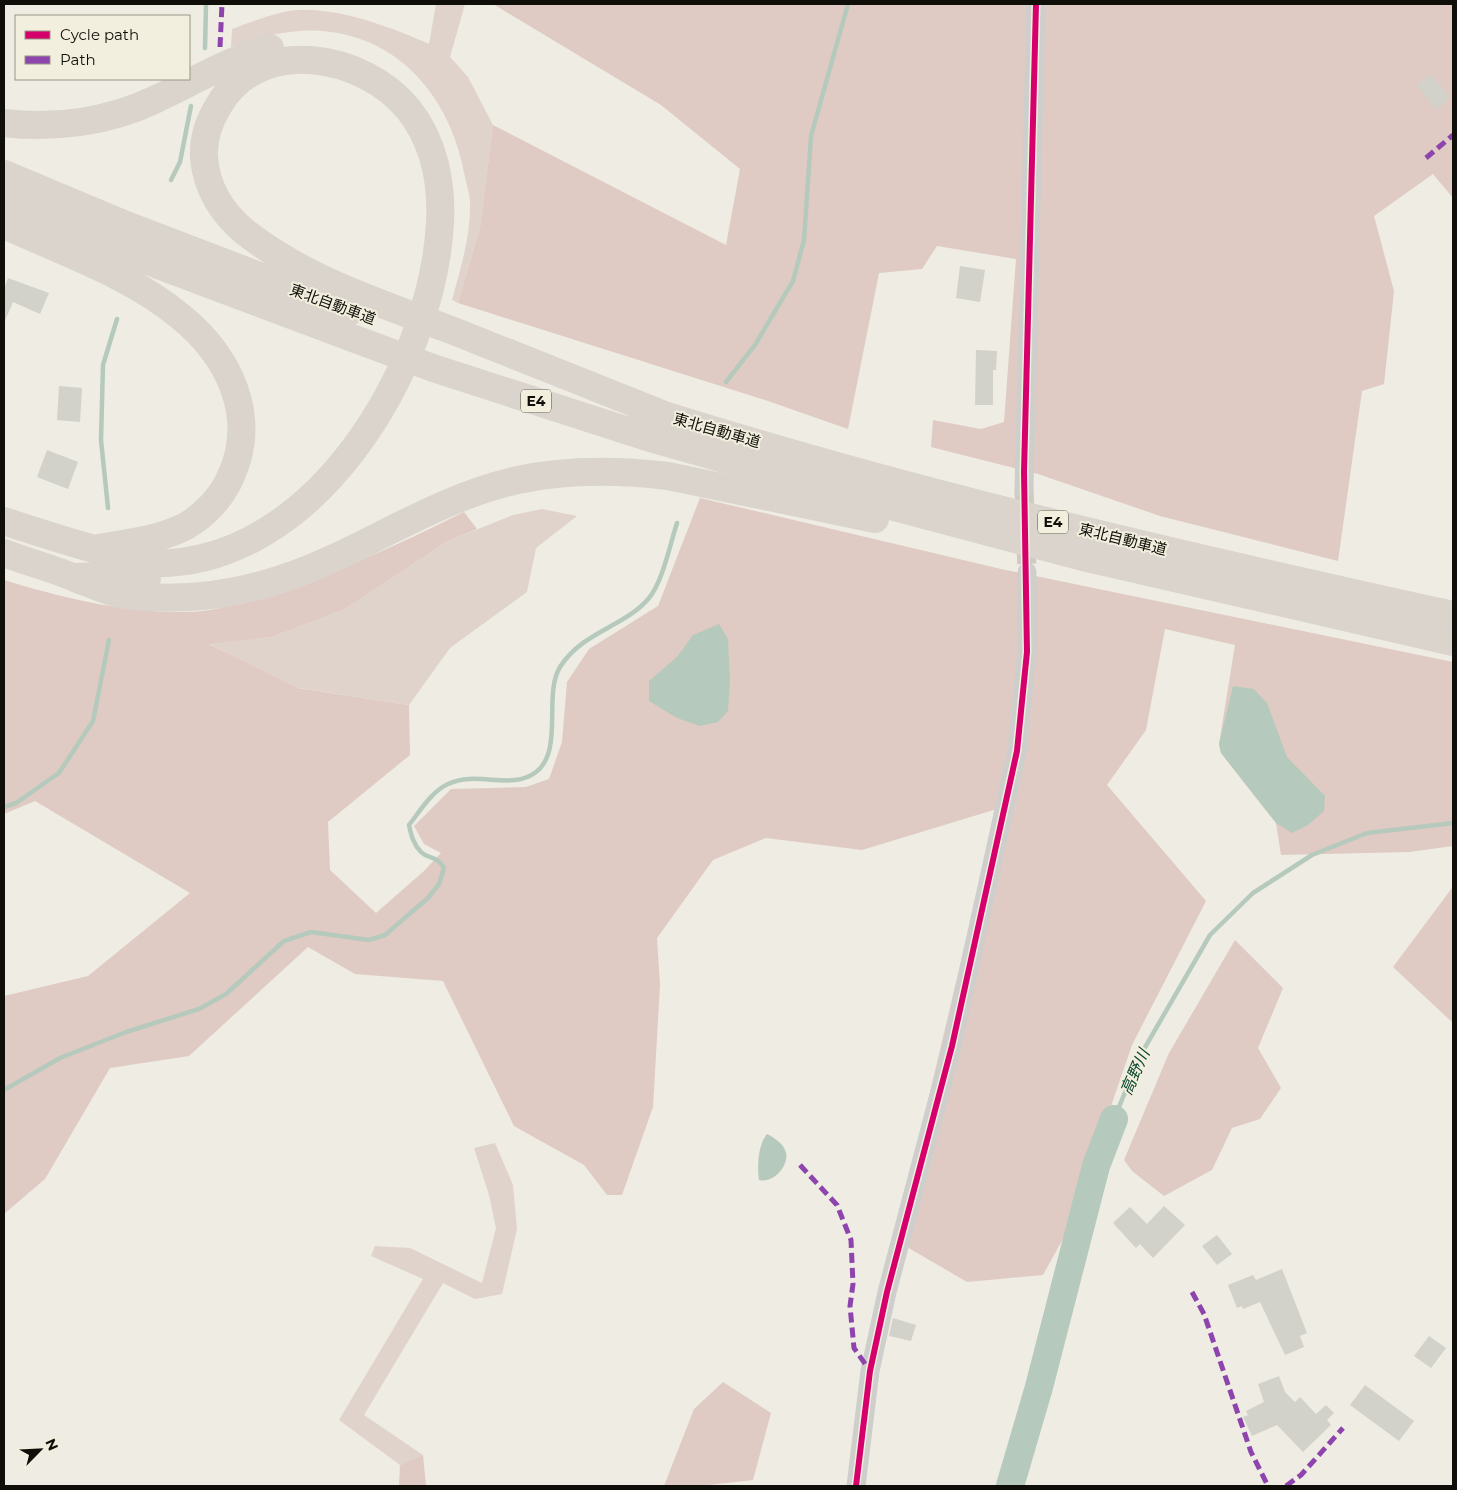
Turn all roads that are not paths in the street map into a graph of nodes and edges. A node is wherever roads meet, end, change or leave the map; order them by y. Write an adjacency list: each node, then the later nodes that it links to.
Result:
1 (1036, 4): 9 (street)
2 (4, 123): 6 (highway)
3 (4, 174): 8 (highway, 東北自動車道 / E4)
4 (4, 203): 13 (highway, 東北自動車道 / E4)
5 (4, 225): 11 (highway)
6 (433, 305): 7 (highway); 8 (highway)
7 (387, 411): 11 (highway); 15 (highway)
8 (657, 412): 16 (highway, 東北自動車道 / E4)
9 (1024, 489)
10 (4, 521): 11 (highway)
11 (92, 548)
12 (4, 553): 15 (highway)
13 (1083, 557): 15 (highway); 17 (highway, 東北自動車道 / E4)
14 (1027, 572): 18 (street)
15 (74, 577)
16 (1453, 615)
17 (1453, 642)
18 (856, 1486)

